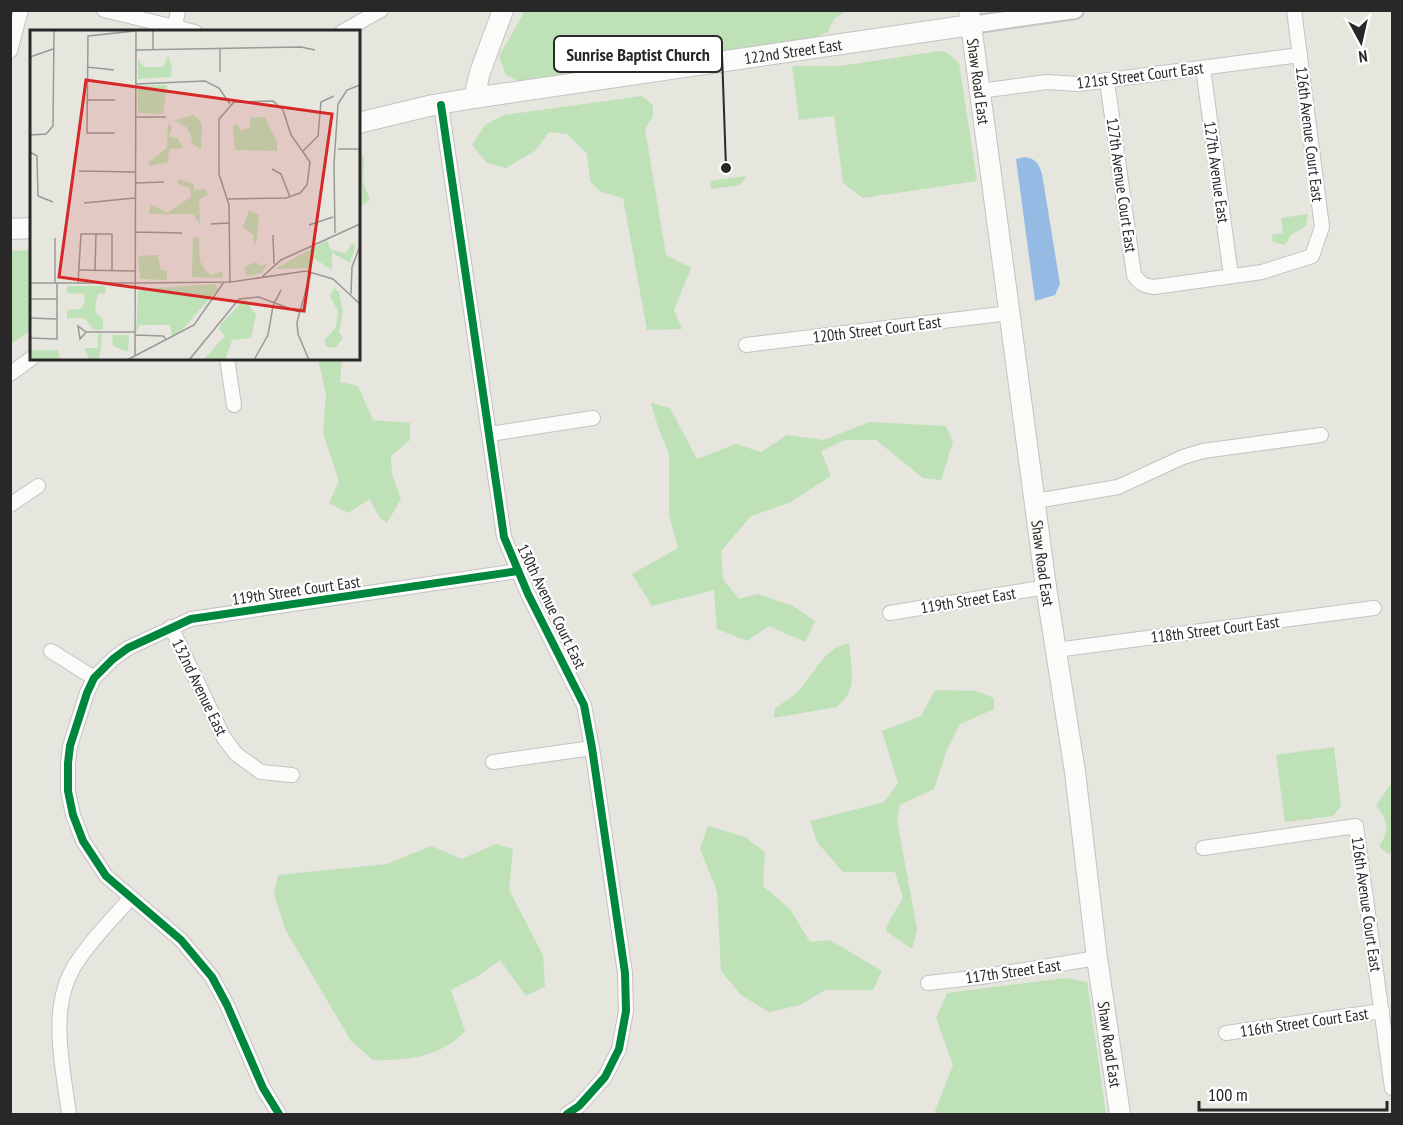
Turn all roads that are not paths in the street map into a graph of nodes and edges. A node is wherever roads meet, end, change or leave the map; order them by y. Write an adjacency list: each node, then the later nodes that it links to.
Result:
1 (21, 10): 11 (street)
2 (105, 10): 9 (street)
3 (178, 10): 9 (street)
4 (381, 10): 10 (street)
5 (503, 10): 16 (main road)
6 (1075, 10): 8 (street, 122nd Street East)
7 (1294, 10): 12 (street, 126th Avenue Court East)
8 (970, 18): 15 (main road, Shaw Road East); 16 (main road, 122nd Street East)
9 (175, 30)
10 (346, 30)
11 (10, 51)
12 (1300, 55): 13 (street, 121st Street Court East); 21 (street, 126th Avenue Court East)
13 (1203, 68): 14 (street, 121st Street Court East); 21 (street, 127th Avenue East)
14 (1107, 81): 15 (street, 121st Street Court East); 21 (street, 127th Avenue Court East)
15 (980, 91): 22 (main road, Shaw Road East)
16 (474, 98): 17 (main road, 122nd Street East)
17 (441, 105): 18 (main road, 122nd Street East); 29 (street, 130th Avenue Court East)
18 (360, 123)
19 (30, 228): 20 (main road)
20 (10, 229)
21 (1231, 276)
22 (1009, 313): 23 (street, 120th Street Court East); 32 (main road, Shaw Road East)
23 (746, 345)
24 (30, 359): 26 (street)
25 (226, 360): 27 (street)
26 (10, 374)
27 (234, 405)
28 (593, 418): 29 (street)
29 (490, 434): 34 (street, 130th Avenue Court East)
30 (1321, 435): 32 (street)
31 (39, 486): 33 (street)
32 (1036, 501): 35 (main road, Shaw Road East)
33 (10, 505)
34 (518, 571): 38 (street, 119th Street Court East); 42 (street, 130th Avenue Court East)
35 (1046, 587): 37 (street, 119th Street East); 39 (main road, Shaw Road East)
36 (1374, 608): 39 (street, 118th Street Court East)
37 (890, 613)
38 (171, 627): 41 (street, 119th Street Court East); 44 (street, 132nd Avenue East)
39 (1056, 650): 47 (main road, Shaw Road East)
40 (51, 651): 41 (street)
41 (94, 678): 46 (street)
42 (592, 748): 43 (street); 52 (street, 130th Avenue Court East)
43 (493, 762)
44 (292, 775)
45 (1203, 848): 49 (street, 126th Avenue Court East)
46 (130, 898): 53 (street); 54 (street)
47 (1097, 958): 48 (street, 117th Street East); 56 (main road, Shaw Road East)
48 (928, 983)
49 (1382, 1011): 50 (street, 116th Street Court East); 51 (street, 126th Avenue Court East)
50 (1226, 1033)
51 (1392, 1088)
52 (583, 1110): 55 (street)
53 (69, 1114)
54 (279, 1114)
55 (567, 1114)
56 (1120, 1114)

